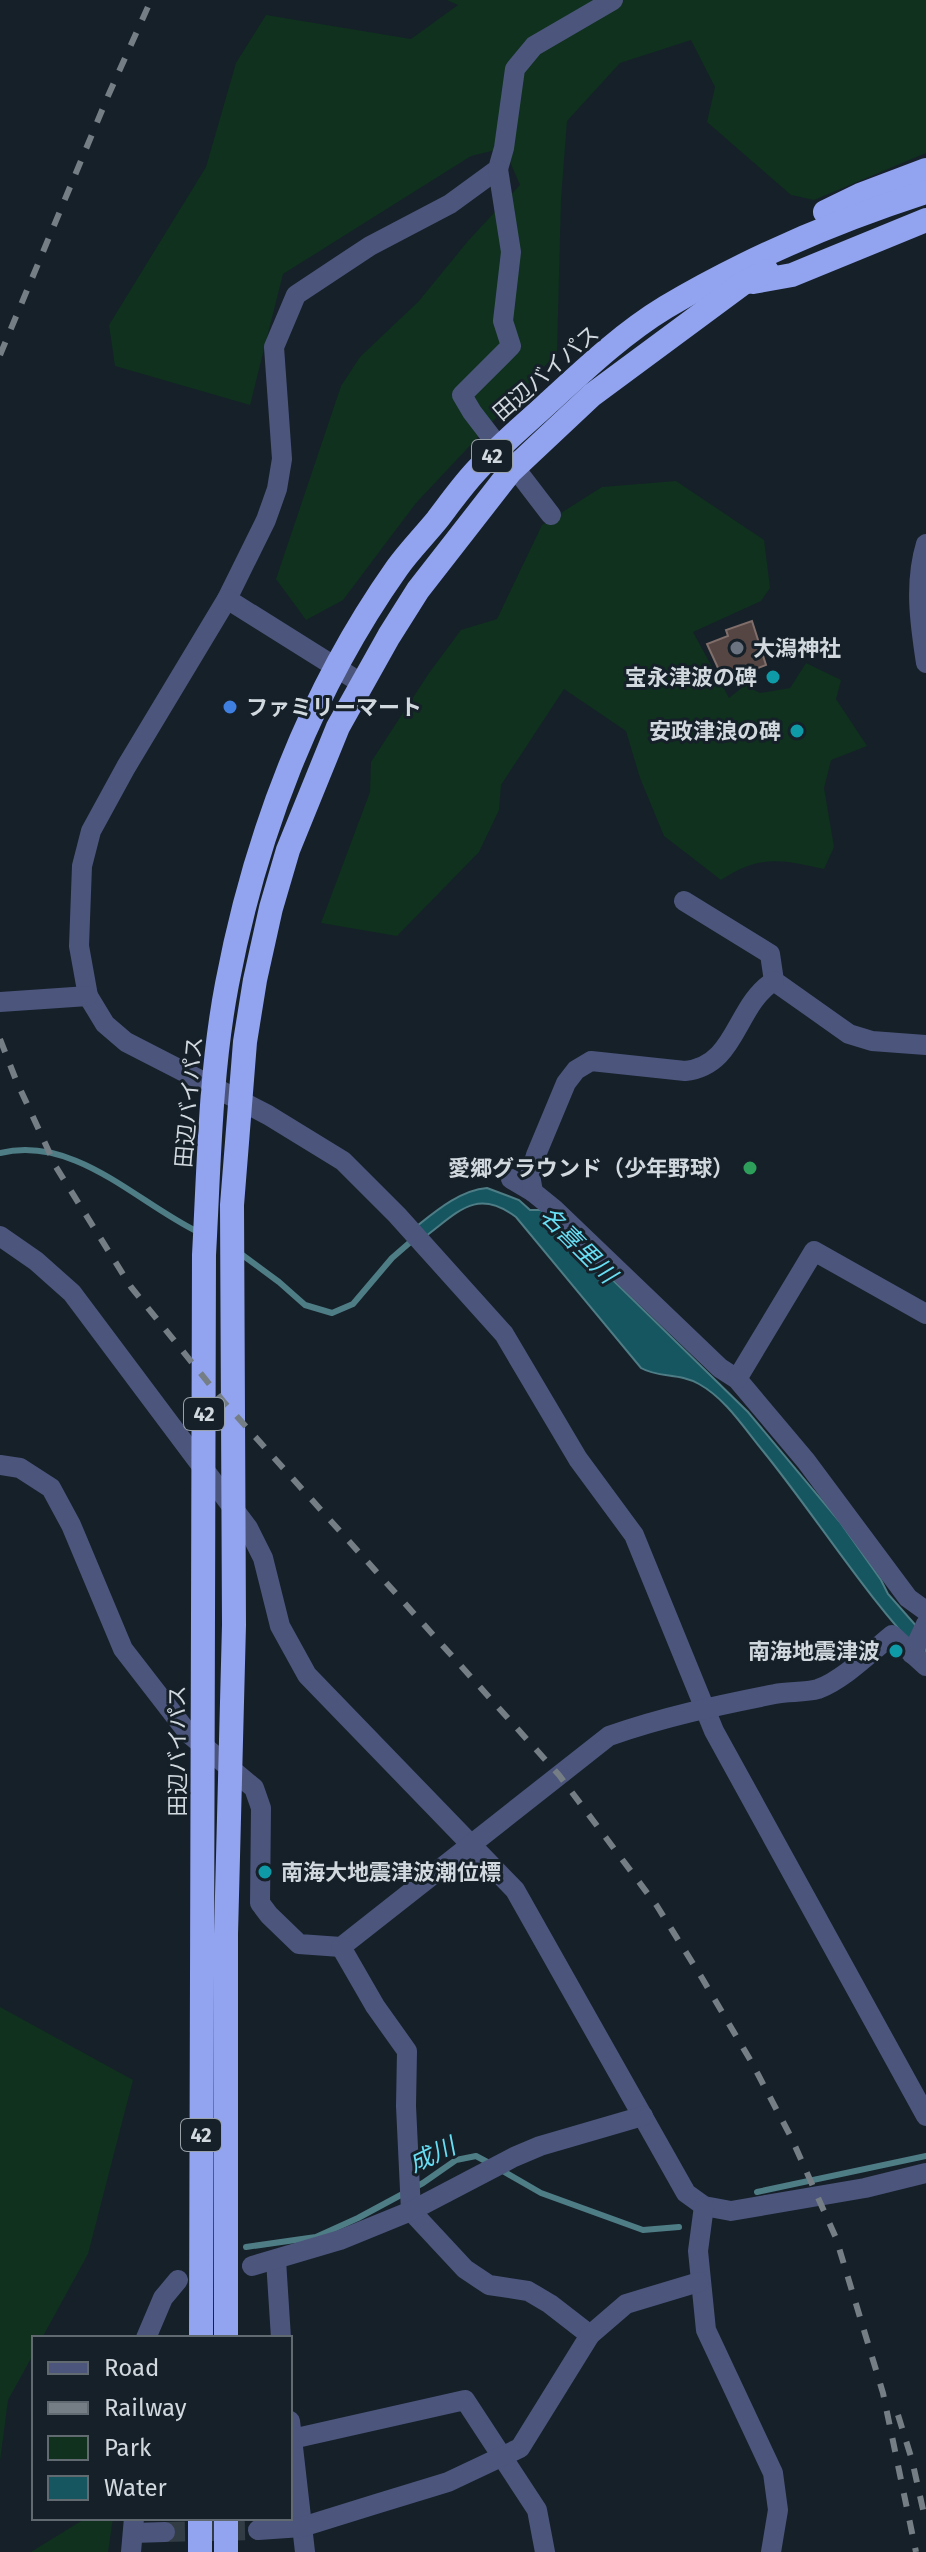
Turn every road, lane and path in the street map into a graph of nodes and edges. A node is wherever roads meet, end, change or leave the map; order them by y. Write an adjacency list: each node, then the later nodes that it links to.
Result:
1 (613, 0): 2 (street)
2 (498, 169): 9 (street); 11 (street)
3 (926, 170): 8 (highway, 42)
4 (926, 192): 8 (highway, 田辺バイパス / 42)
5 (926, 204): 7 (highway, 42)
6 (926, 220): 7 (highway, 42)
7 (742, 284): 14 (highway, 42)
8 (662, 309): 13 (highway, 田辺バイパス / 42)
9 (551, 515)
10 (926, 544): 12 (street)
11 (227, 599): 13 (street); 17 (street)
12 (926, 663)
13 (337, 667): 14 (street); 43 (highway, 田辺バイパス / 42)
14 (361, 683): 44 (highway, 42)
15 (684, 901): 16 (street)
16 (774, 981): 19 (street); 21 (street)
17 (88, 996): 18 (street); 29 (street)
18 (0, 1002)
19 (926, 1045)
20 (511, 1179): 21 (street)
21 (533, 1192): 24 (street)
22 (0, 1236): 30 (street)
23 (926, 1314): 24 (street)
24 (737, 1379): 26 (street)
25 (0, 1465): 31 (street)
26 (926, 1611)
27 (926, 1624): 28 (street)
28 (917, 1656): 29 (street)
29 (704, 1709): 30 (street); 33 (street)
30 (470, 1845): 31 (street); 32 (street)
31 (341, 1947): 36 (street)
32 (643, 2116): 35 (street); 36 (street)
33 (926, 2116)
34 (926, 2173): 35 (street)
35 (704, 2206): 40 (street)
36 (411, 2211): 37 (street); 41 (street)
37 (276, 2260): 38 (street); 45 (street)
38 (252, 2266)
39 (178, 2280): 42 (street)
40 (699, 2282): 41 (street); 59 (street)
41 (590, 2335): 48 (street)
42 (147, 2336)
43 (201, 2336)
44 (226, 2336)
45 (281, 2336)
46 (292, 2430): 48 (street)
47 (292, 2439): 51 (street)
48 (501, 2456): 51 (street); 58 (street)
49 (200, 2520): 55 (highway)
50 (226, 2520): 56 (highway)
51 (302, 2527): 52 (street); 57 (street)
52 (258, 2530)
53 (165, 2532): 54 (street)
54 (133, 2534)
55 (200, 2552)
56 (226, 2552)
57 (305, 2552)
58 (545, 2552)
59 (771, 2552)

